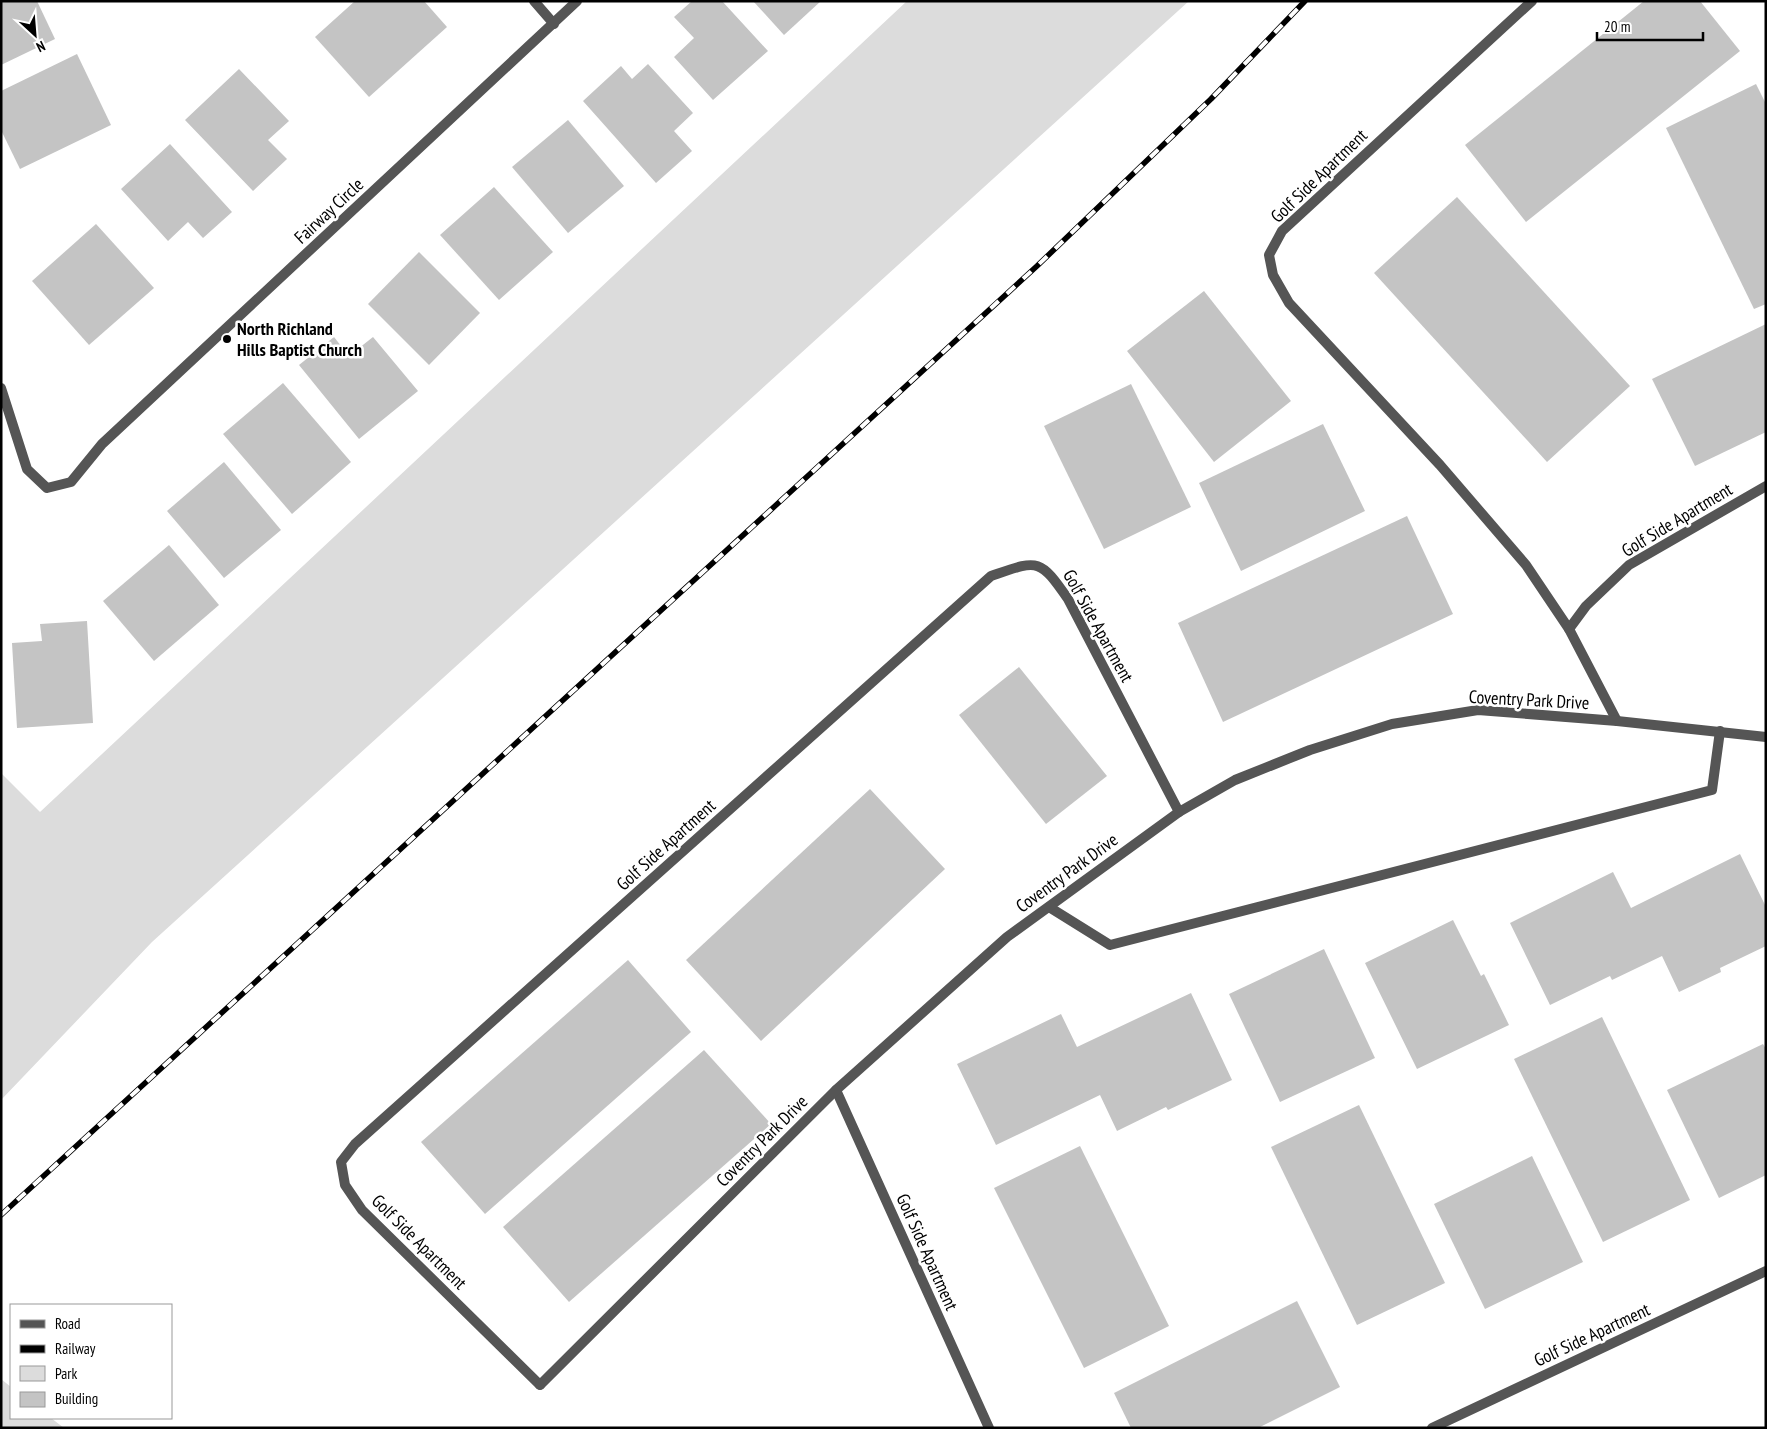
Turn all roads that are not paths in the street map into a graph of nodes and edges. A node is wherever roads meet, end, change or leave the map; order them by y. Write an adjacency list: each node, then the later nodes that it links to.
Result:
1 (534, 1): 4 (street)
2 (577, 1): 4 (street, Fairway Circle)
3 (1532, 1): 7 (street, Golf Side Apartment)
4 (554, 24): 5 (street, Fairway Circle)
5 (1, 388)
6 (1766, 486): 7 (street, Golf Side Apartment)
7 (1569, 629): 8 (street, Golf Side Apartment)
8 (1618, 721): 9 (street, Coventry Park Drive); 11 (street, Coventry Park Drive)
9 (1720, 731): 10 (street, Coventry Park Drive); 12 (street)
10 (1766, 737)
11 (1179, 812): 12 (street, Coventry Park Drive); 15 (street, Golf Side Apartment)
12 (1049, 907): 13 (street, Coventry Park Drive)
13 (836, 1090): 15 (street, Coventry Park Drive); 16 (street, Golf Side Apartment)
14 (1766, 1271): 17 (street, Golf Side Apartment)
15 (540, 1385)
16 (989, 1428)
17 (1432, 1428)

